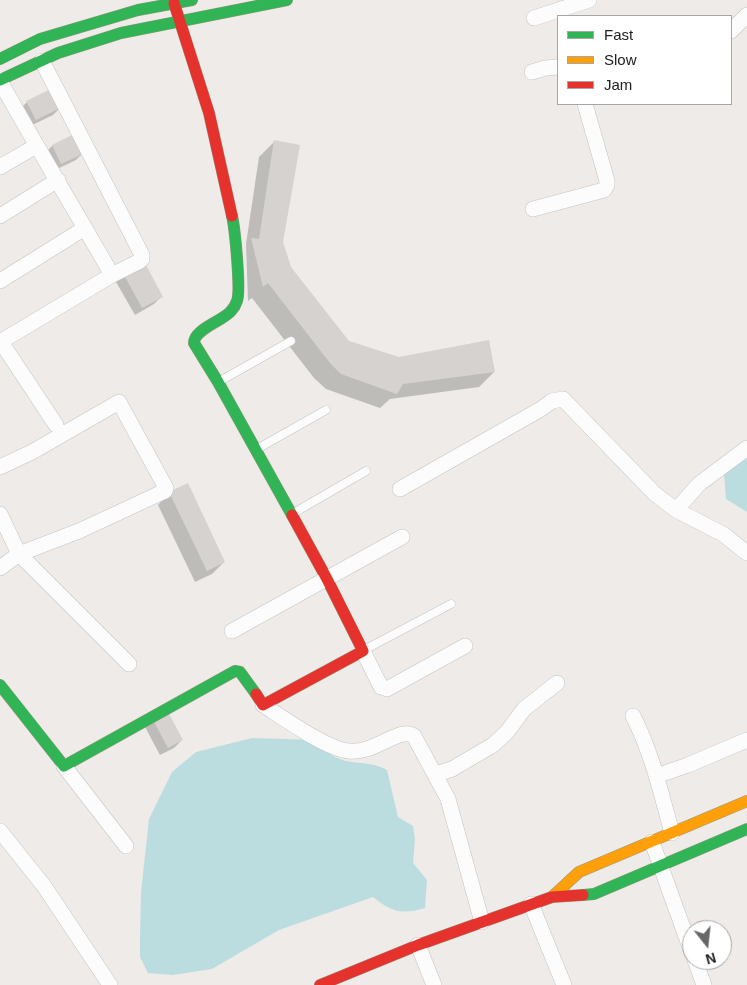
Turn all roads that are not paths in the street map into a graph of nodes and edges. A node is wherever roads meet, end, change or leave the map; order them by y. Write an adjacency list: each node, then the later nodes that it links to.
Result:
1 (192, 0): 4 (street)
2 (287, 0): 8 (street)
3 (590, 0): 7 (street)
4 (174, 3): 5 (street); 8 (street)
5 (138, 5): 9 (street); 11 (street)
6 (747, 15): 10 (street)
7 (534, 18)
8 (180, 20): 9 (street); 27 (street)
9 (141, 28): 12 (street)
10 (732, 30)
11 (0, 58)
12 (42, 61): 15 (street); 23 (street)
13 (557, 67): 14 (street)
14 (532, 72)
15 (0, 80): 17 (street)
16 (585, 105): 20 (street)
17 (36, 146): 18 (street); 19 (street)
18 (0, 167)
19 (58, 180): 21 (street); 22 (street)
20 (534, 209)
21 (0, 216)
22 (85, 228): 23 (street); 24 (street)
23 (112, 275): 26 (street)
24 (0, 281)
25 (291, 341): 27 (lane)
26 (0, 342): 29 (street)
27 (218, 382): 31 (street)
28 (326, 410): 31 (lane)
29 (56, 425)
30 (747, 448): 35 (street)
31 (255, 450): 37 (street)
32 (0, 467): 40 (street)
33 (366, 471): 37 (lane)
34 (400, 489): 35 (street)
35 (676, 510): 39 (street)
36 (0, 514): 40 (street)
37 (292, 514): 42 (street)
38 (402, 537): 42 (street)
39 (747, 553)
40 (19, 554): 41 (street); 47 (street)
41 (0, 568)
42 (327, 579): 44 (street); 46 (street)
43 (451, 604): 46 (lane)
44 (232, 631)
45 (465, 646): 46 (street)
46 (363, 651): 50 (street)
47 (129, 664)
48 (557, 683): 54 (street)
49 (0, 685): 53 (street)
50 (263, 705): 53 (street); 54 (street)
51 (633, 716): 55 (street)
52 (747, 740): 55 (street)
53 (64, 766): 61 (street)
54 (436, 774): 65 (street)
55 (656, 776): 59 (street)
56 (747, 801): 59 (street)
57 (747, 829): 62 (street)
58 (0, 831): 70 (street)
59 (672, 833): 60 (street)
60 (652, 842): 62 (street); 63 (street)
61 (126, 846)
62 (661, 867): 63 (street); 66 (street)
63 (552, 897): 64 (street)
64 (531, 904): 65 (street); 72 (street)
65 (482, 922): 67 (street)
66 (682, 925)
67 (418, 945): 69 (street); 71 (street)
68 (699, 970): 73 (street)
69 (326, 984)
70 (110, 985)
71 (434, 985)
72 (564, 985)
73 (704, 985)

